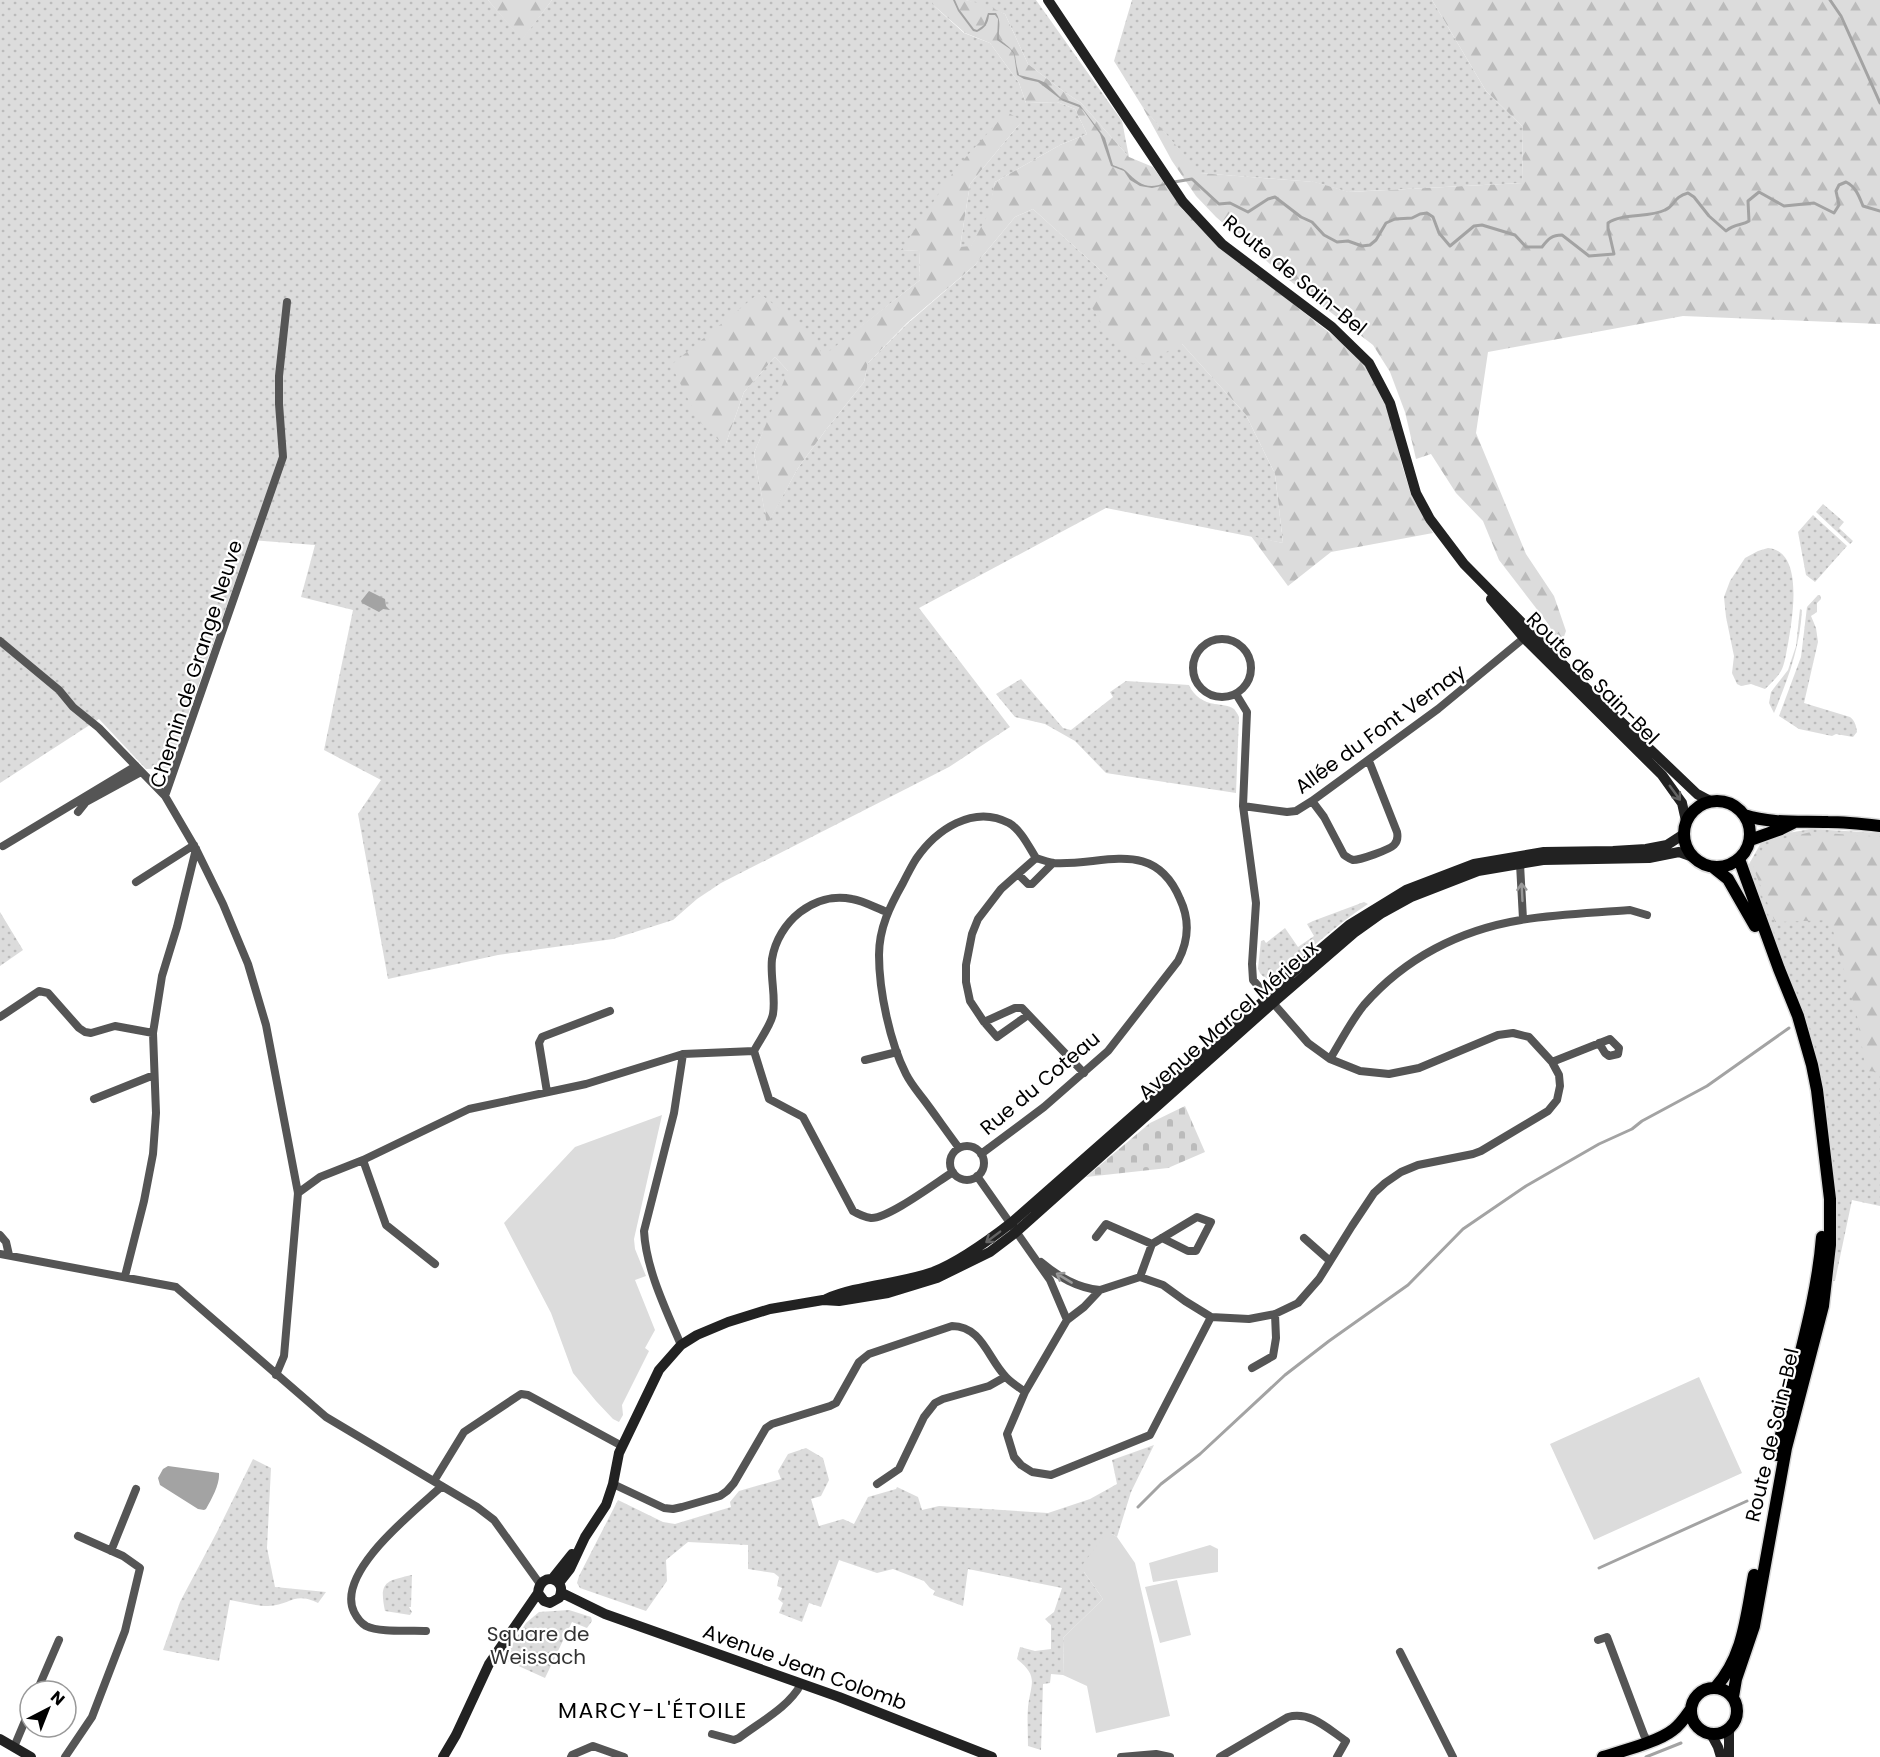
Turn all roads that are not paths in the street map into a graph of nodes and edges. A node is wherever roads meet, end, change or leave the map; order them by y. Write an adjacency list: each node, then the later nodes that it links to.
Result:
1 (1048, 0): 3 (main road, Route de Sain-Bel)
2 (287, 303): 10 (street, Chemin de Grange Neuve)
3 (1465, 565): 4 (main road, Route de Sain-Bel); 6 (main road, Route de Sain-Bel)
4 (1524, 638): 6 (street); 8 (street, Allée du Font Vernay); 16 (main road, Route de Sain-Bel, one-way to 16)
5 (0, 640): 9 (street)
6 (1564, 665): 12 (main road, Route de Sain-Bel)
7 (1236, 694): 7 (street); 13 (street)
8 (1369, 761): 11 (street, Allée du Font Vernay); 11 (street)
9 (139, 769): 10 (street); 14 (street); 21 (street)
10 (165, 796): 22 (street, Chemin de Grange Neuve)
11 (1312, 801): 13 (street, Allée du Font Vernay)
12 (1710, 801): 15 (main road); 16 (main road)
13 (1244, 806): 35 (street)
14 (78, 812)
15 (1744, 815): 17 (main road); 20 (main road)
16 (1686, 821): 19 (main road)
17 (1792, 823): 18 (main road); 20 (main road)
18 (1880, 825)
19 (1684, 834): 23 (main road); 35 (main road, Avenue Marcel Mérieux)
20 (1750, 840): 25 (main road)
21 (3, 846)
22 (195, 847): 30 (street); 40 (street); 58 (street, Chemin de Grange Neuve)
23 (1693, 857): 27 (main road, Avenue Marcel Mérieux); 28 (main road)
24 (1036, 858): 26 (street, Rue du Coteau); 29 (street); 31 (street)
25 (1738, 859): 28 (main road); 34 (main road, Route de Sain-Bel)
26 (1053, 863): 29 (street); 48 (street, Rue du Coteau)
27 (1520, 864): 33 (street, one-way to 27); 35 (main road, Avenue Marcel Mérieux)
28 (1713, 867): 34 (main road, Route de Sain-Bel)
29 (1018, 874): 39 (street)
30 (136, 882)
31 (887, 912): 42 (street); 43 (street)
32 (1647, 915): 33 (street)
33 (1523, 919): 45 (street)
34 (1779, 969): 57 (main road, Route de Sain-Bel)
35 (1271, 999): 45 (street); 59 (main road, Avenue Marcel Mérieux)
36 (610, 1011): 50 (street)
37 (1029, 1015): 39 (street); 39 (street); 48 (street)
38 (0, 1017): 40 (street)
39 (984, 1022)
40 (153, 1033): 49 (street)
41 (1599, 1043): 47 (street)
42 (754, 1051): 44 (street); 55 (street)
43 (897, 1052): 46 (street); 52 (street)
44 (683, 1054): 50 (street); 75 (street)
45 (1329, 1059): 47 (street)
46 (865, 1060)
47 (1552, 1062): 67 (street)
48 (1084, 1072): 53 (street, Rue du Coteau)
49 (154, 1075): 51 (street); 69 (street)
50 (547, 1092): 54 (street)
51 (94, 1099)
52 (959, 1148): 53 (street); 55 (street)
53 (981, 1154): 56 (street)
54 (363, 1160): 58 (street); 68 (street)
55 (953, 1172): 56 (street)
56 (977, 1176): 59 (street)
57 (1826, 1179): 96 (main road, Route de Sain-Bel); 97 (main road, Route de Sain-Bel)
58 (298, 1193): 77 (street, Chemin de Grange Neuve)
59 (1013, 1228): 66 (street); 75 (main road, Avenue Marcel Mérieux)
60 (0, 1235): 65 (street)
61 (1096, 1237): 64 (street)
62 (1162, 1238): 62 (street); 64 (street)
63 (1304, 1238): 67 (street)
64 (1152, 1244): 70 (street)
65 (4, 1254): 69 (street)
66 (1033, 1256): 71 (street, one-way to 66); 74 (street)
67 (1330, 1261): 72 (street)
68 (435, 1264)
69 (125, 1276): 77 (street)
70 (1140, 1277): 71 (street); 73 (street)
71 (1100, 1290): 74 (street)
72 (1275, 1314): 73 (street); 76 (street)
73 (1211, 1317): 79 (street)
74 (1067, 1320): 79 (street)
75 (681, 1345): 80 (main road, Avenue Marcel Mérieux)
76 (1252, 1368)
77 (276, 1375): 81 (street)
78 (1005, 1377): 79 (street); 82 (street); 83 (street)
79 (1026, 1392)
80 (622, 1446): 81 (street); 82 (main road, Avenue Marcel Mérieux)
81 (434, 1481): 84 (street)
82 (613, 1484): 88 (main road, Avenue Marcel Mérieux)
83 (877, 1484)
84 (442, 1486): 89 (street); 90 (street)
85 (136, 1489): 87 (street)
86 (78, 1536): 87 (street)
87 (111, 1551): 110 (street)
88 (558, 1589): 89 (main road); 89 (main road); 95 (main road, Avenue Jean Colomb)
89 (541, 1592): 111 (main road)
90 (426, 1631)
91 (59, 1640): 94 (street)
92 (1598, 1640): 106 (street)
93 (1400, 1652): 118 (street)
94 (43, 1679)
95 (801, 1684): 102 (street); 114 (main road, Avenue Jean Colomb)
96 (1715, 1688): 97 (main road); 98 (main road)
97 (1733, 1697): 100 (main road)
98 (1691, 1709): 99 (main road); 101 (main road)
99 (1699, 1728): 101 (main road); 103 (main road)
100 (1729, 1729): 103 (main road); 121 (main road)
101 (1671, 1732): 106 (main road)
102 (712, 1734)
103 (1711, 1734): 120 (main road)
104 (18, 1737): 107 (street)
105 (0, 1739): 107 (main road)
106 (1648, 1742): 119 (main road)
107 (14, 1747): 109 (main road)
108 (1223, 1756): 117 (street)
109 (30, 1757)
110 (65, 1757)
111 (443, 1757)
112 (571, 1757): 113 (street)
113 (624, 1757)
114 (992, 1757)
115 (1121, 1757): 116 (street)
116 (1170, 1757)
117 (1337, 1757)
118 (1453, 1757)
119 (1603, 1757)
120 (1721, 1757)
121 (1729, 1757)

